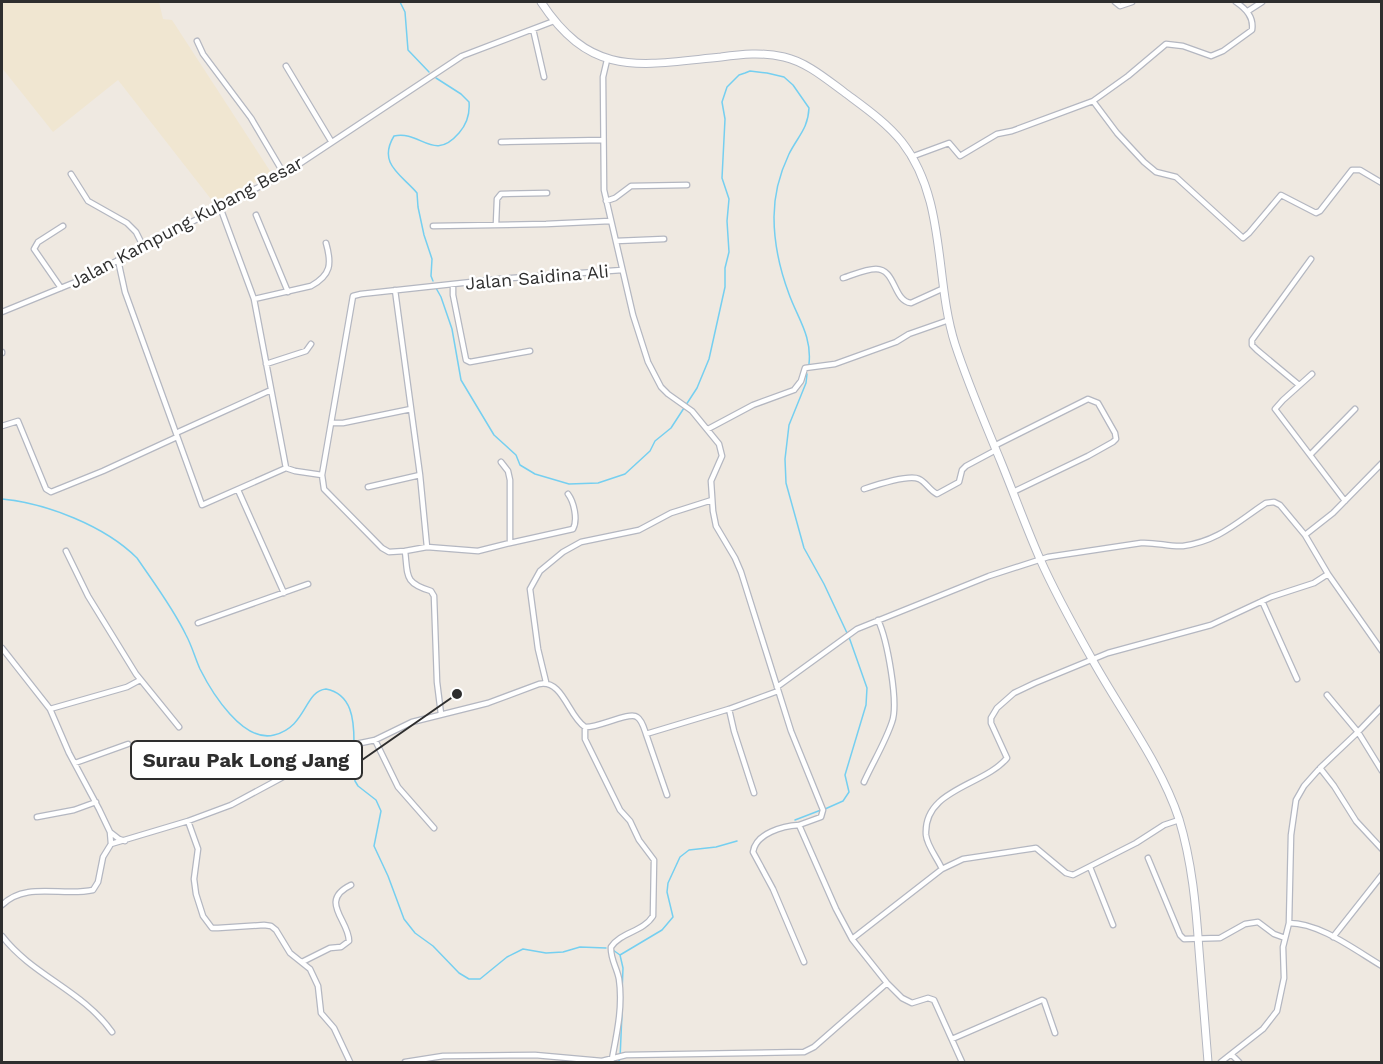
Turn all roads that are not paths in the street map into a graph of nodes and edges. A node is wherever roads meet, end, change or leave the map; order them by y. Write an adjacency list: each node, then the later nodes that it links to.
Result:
1 (541, 2): 7 (street)
2 (1115, 2): 3 (street)
3 (1132, 2)
4 (1236, 2): 6 (street)
5 (1262, 2): 6 (street)
6 (1248, 11): 13 (street)
7 (554, 21): 8 (street, Jalan Kampung Kubang Besar); 10 (street)
8 (533, 30): 12 (street); 15 (street, Jalan Kampung Kubang Besar)
9 (196, 41): 19 (street)
10 (607, 60): 14 (street); 17 (street)
11 (286, 66): 15 (street)
12 (544, 77)
13 (1093, 101): 17 (street); 20 (street)
14 (603, 140): 16 (street); 23 (street)
15 (331, 141): 19 (street, Jalan Kampung Kubang Besar)
16 (501, 142)
17 (911, 157): 40 (street)
18 (71, 174): 33 (street)
19 (284, 174): 24 (street, Jalan Kampung Kubang Besar)
20 (1382, 183)
21 (687, 185): 23 (street)
22 (548, 193): 27 (street)
23 (606, 201): 26 (street)
24 (220, 207): 33 (street, Jalan Kampung Kubang Besar); 43 (street)
25 (256, 215): 42 (street)
26 (610, 221): 27 (street); 31 (street)
27 (496, 224): 29 (street)
28 (63, 226): 39 (street)
29 (433, 226)
30 (664, 239): 31 (street)
31 (616, 241): 36 (street)
32 (326, 243): 42 (street)
33 (143, 246): 35 (street, Jalan Kampung Kubang Besar)
34 (1311, 259): 50 (street)
35 (118, 260): 39 (street, Jalan Kampung Kubang Besar); 57 (street)
36 (622, 270): 38 (street, Jalan Saidina Ali); 56 (street)
37 (843, 278): 40 (street)
38 (453, 284): 41 (street, Jalan Saidina Ali); 47 (street)
39 (61, 288): 44 (street, Jalan Kampung Kubang Besar)
40 (944, 288): 45 (street)
41 (395, 290): 52 (street); 54 (street, Jalan Saidina Ali)
42 (288, 291): 43 (street)
43 (254, 299): 48 (street)
44 (2, 312)
45 (949, 320): 56 (street); 58 (street)
46 (311, 344): 48 (street)
47 (530, 351)
48 (266, 364): 51 (street)
49 (1312, 374): 50 (street)
50 (1299, 385): 59 (street)
51 (271, 390): 57 (street); 62 (street)
52 (411, 409): 54 (street); 64 (street)
53 (1355, 409): 59 (street)
54 (331, 423): 63 (street)
55 (2, 426): 57 (street)
56 (708, 429): 70 (street)
57 (176, 435): 67 (street)
58 (995, 448): 66 (street); 68 (street); 68 (street)
59 (1311, 454): 71 (street)
60 (501, 462): 73 (street)
61 (1381, 463): 71 (street)
62 (286, 468): 63 (street); 67 (street)
63 (322, 475): 76 (street)
64 (420, 476): 65 (street); 74 (street)
65 (368, 487)
66 (864, 489)
67 (238, 490): 80 (street)
68 (1013, 492): 77 (street)
69 (568, 494): 73 (street)
70 (712, 500): 89 (street); 90 (street)
71 (1345, 501): 72 (street)
72 (1305, 535): 77 (street); 78 (street)
73 (510, 543): 74 (street)
74 (427, 547): 76 (street)
75 (66, 551): 88 (street)
76 (405, 551): 95 (street)
77 (1040, 559): 82 (street); 86 (street)
78 (1328, 574): 81 (street); 85 (street)
79 (308, 584): 80 (street)
80 (284, 593): 83 (street)
81 (1262, 601): 86 (street); 87 (street)
82 (879, 620): 90 (street); 105 (street)
83 (198, 623)
84 (2, 648): 93 (street)
85 (1382, 651)
86 (1092, 659): 110 (street); 120 (street)
87 (1298, 679)
88 (140, 680): 93 (street); 96 (street)
89 (546, 682): 95 (street); 97 (street)
90 (778, 689): 94 (street); 112 (street)
91 (1327, 695): 98 (street)
92 (1382, 707): 98 (street)
93 (50, 709): 102 (street)
94 (729, 709): 99 (street); 106 (street)
95 (441, 714): 100 (street)
96 (179, 727)
97 (585, 727): 99 (street); 139 (street)
98 (1358, 732): 103 (street); 104 (street)
99 (646, 734): 107 (street)
100 (375, 740): 111 (street); 113 (street)
101 (128, 744): 102 (street)
102 (75, 763): 108 (street)
103 (1320, 768): 117 (street); 124 (street)
104 (1382, 771)
105 (864, 782)
106 (754, 793)
107 (667, 795)
108 (96, 802): 109 (street); 114 (street)
109 (37, 817)
110 (1179, 820): 119 (street); 130 (street)
111 (188, 821): 115 (street); 131 (street)
112 (799, 825): 129 (street); 132 (street)
113 (434, 828)
114 (110, 832): 115 (street); 116 (street)
115 (126, 841): 116 (street)
116 (111, 844): 123 (street)
117 (1382, 849)
118 (1148, 858): 130 (street)
119 (1090, 867): 120 (street); 125 (street)
120 (942, 869): 129 (street)
121 (1382, 875): 127 (street)
122 (351, 885): 131 (street)
123 (2, 905)
124 (1289, 922): 127 (street); 128 (street)
125 (1113, 925)
126 (2, 936): 135 (street)
127 (1334, 937): 133 (street)
128 (1285, 938): 130 (street); 138 (street)
129 (852, 939): 134 (street)
130 (1198, 939): 143 (street)
131 (302, 962): 140 (street)
132 (804, 962)
133 (1382, 966)
134 (887, 983): 137 (street); 139 (street)
135 (112, 1032)
136 (1055, 1033): 137 (street)
137 (952, 1039): 142 (street)
138 (1232, 1055): 144 (street); 145 (street)
139 (614, 1058): 141 (street)
140 (351, 1062)
141 (405, 1062)
142 (962, 1062)
143 (1208, 1062)
144 (1221, 1062)
145 (1239, 1062)

